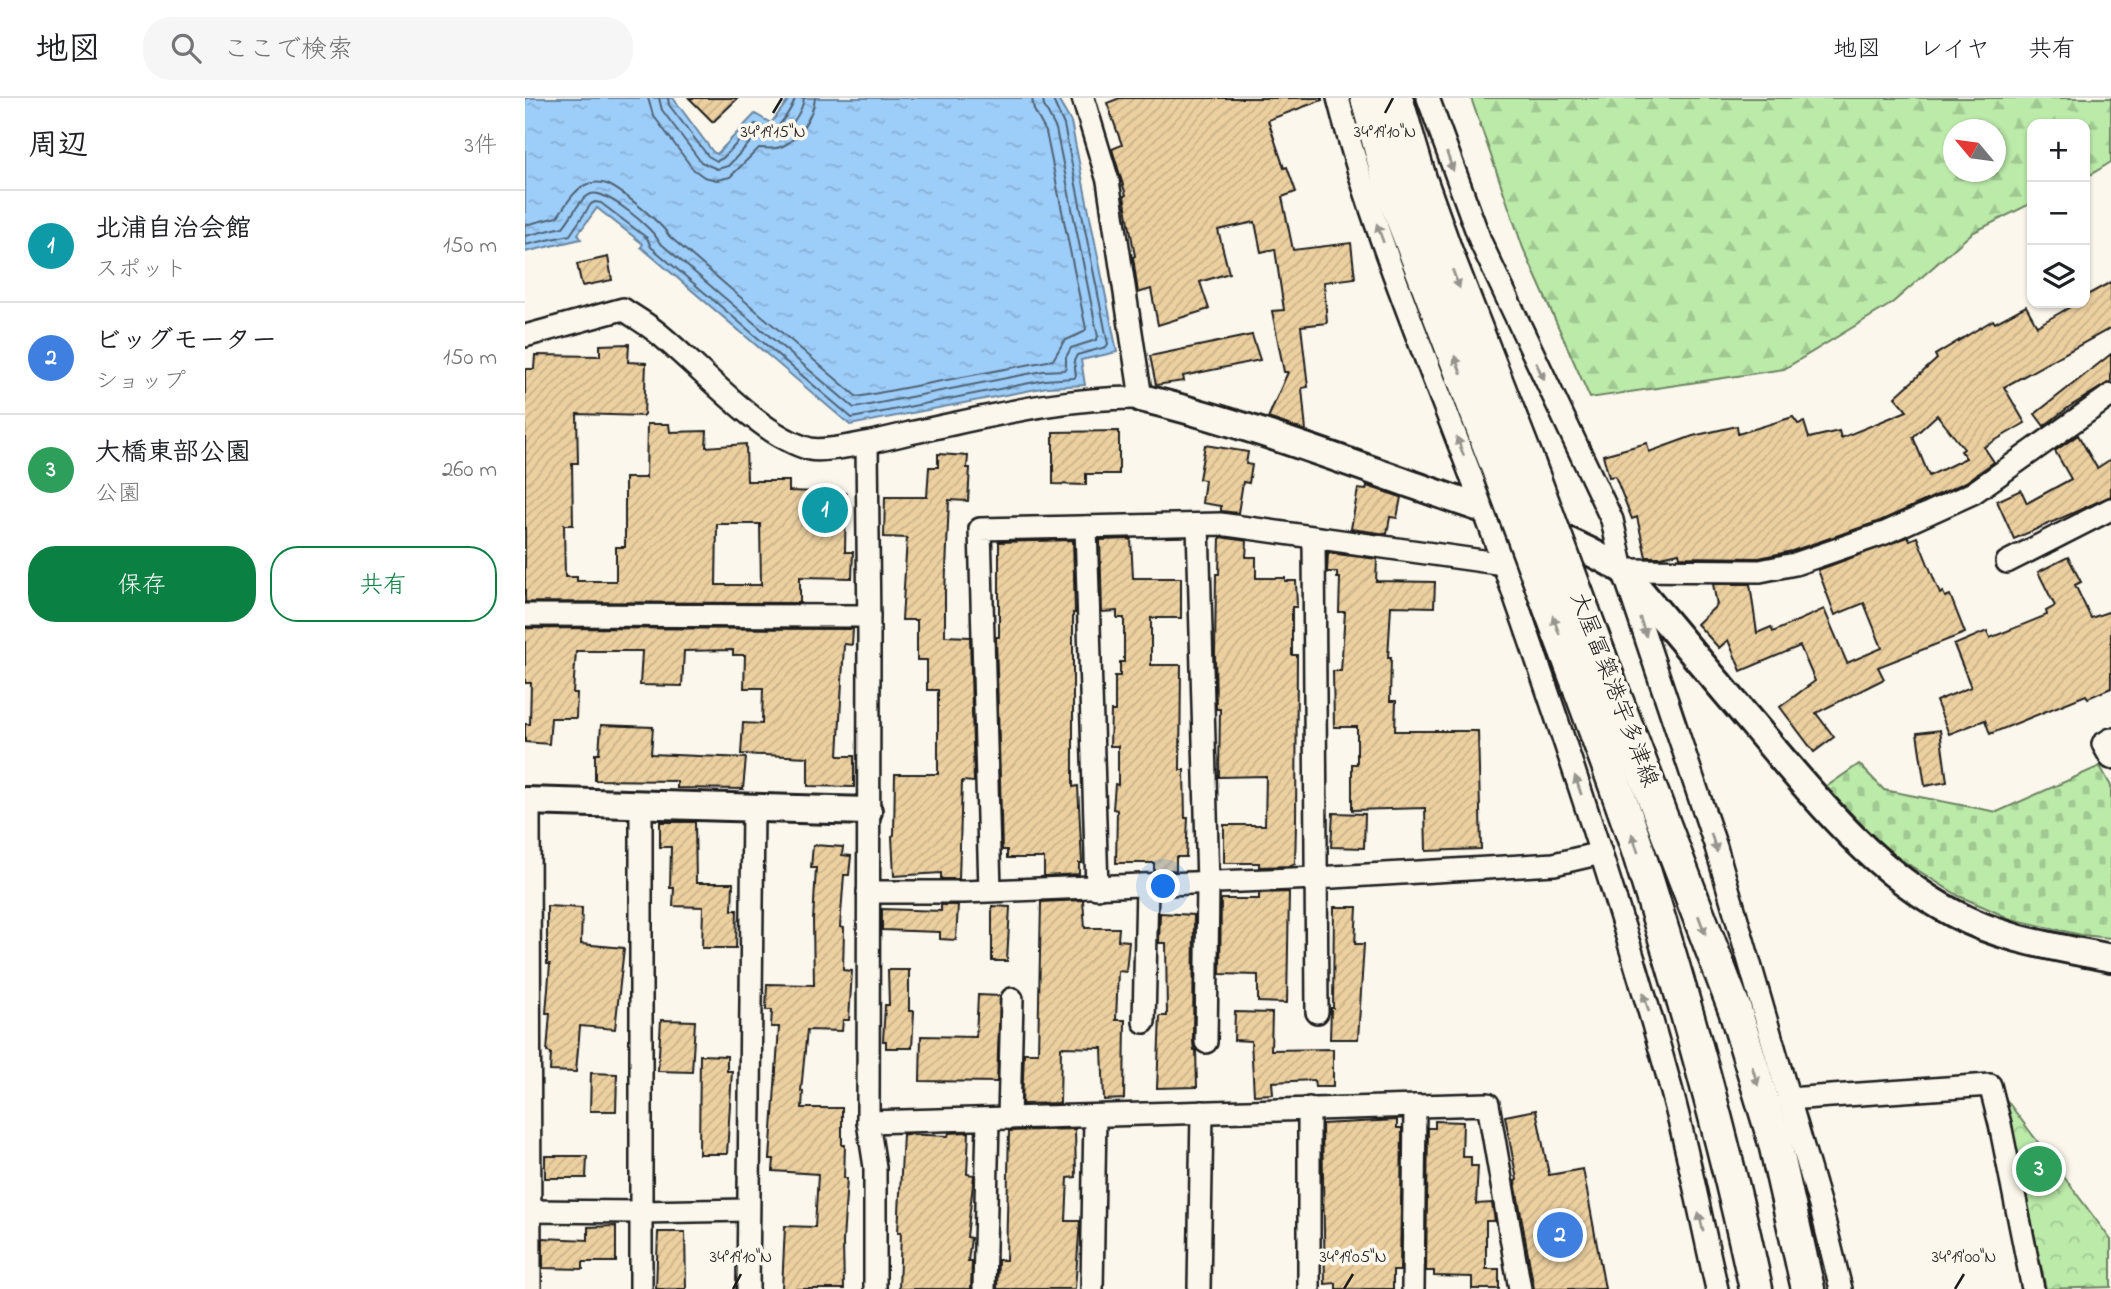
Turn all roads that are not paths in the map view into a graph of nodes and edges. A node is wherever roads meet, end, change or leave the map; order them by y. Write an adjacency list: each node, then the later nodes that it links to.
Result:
1 (1083, 98): 7 (street)
2 (1338, 98): 12 (street, one-way to 2)
3 (1367, 98): 10 (main road, 大屋冨築港宇多津線, one-way to 3)
4 (1396, 98): 10 (main road, 大屋冨築港宇多津線, one-way to 10)
5 (1428, 98): 13 (street, one-way to 13)
6 (525, 336): 9 (street)
7 (1141, 398): 9 (street); 12 (street)
8 (2109, 401): 20 (street)
9 (867, 443): 22 (street)
10 (1515, 470): 23 (main road, 大屋冨築港宇多津線, bridge)
11 (2111, 509): 18 (street)
12 (1484, 510): 17 (street); 19 (street)
13 (1612, 520): 17 (street); 20 (street)
14 (1198, 525): 15 (street); 16 (street); 32 (street)
15 (1086, 527): 34 (street); 35 (street)
16 (1314, 538): 19 (street); 31 (street)
17 (1586, 549): 20 (street)
18 (2007, 562)
19 (1504, 564): 30 (street, one-way to 19)
20 (1623, 570): 37 (street); 42 (street, one-way to 42)
21 (525, 615): 22 (street)
22 (869, 616): 29 (street)
23 (1594, 684): 64 (main road, 大屋冨築港宇多津線, one-way to 23); 65 (main road, 大屋冨築港宇多津線, one-way to 65)
24 (2111, 739): 25 (street)
25 (2111, 758)
26 (527, 801): 27 (street); 51 (street)
27 (641, 805): 28 (street); 52 (street)
28 (753, 809): 29 (street); 50 (street)
29 (868, 811): 36 (street)
30 (1601, 853): 31 (street); 63 (street, one-way to 30)
31 (1316, 878): 32 (street); 39 (street)
32 (1207, 884): 33 (street); 41 (street)
33 (1147, 886): 34 (street); 40 (street)
34 (1097, 888): 35 (street)
35 (991, 890): 36 (street)
36 (868, 892): 49 (street)
37 (2111, 958)
38 (1012, 999): 47 (street)
39 (1324, 1001)
40 (1144, 1022)
41 (1206, 1042)
42 (1788, 1099): 66 (street); 67 (street)
43 (1415, 1106): 44 (street); 61 (street); 62 (street)
44 (1309, 1108): 45 (street); 60 (street)
45 (1202, 1112): 46 (street); 59 (street)
46 (1095, 1117): 47 (street); 58 (street)
47 (1010, 1118): 48 (street)
48 (988, 1119): 49 (street); 57 (street)
49 (868, 1122): 56 (street)
50 (747, 1210): 52 (street); 55 (street)
51 (528, 1211): 52 (street); 53 (street)
52 (641, 1212): 54 (street)
53 (530, 1289)
54 (641, 1289)
55 (748, 1289)
56 (875, 1289)
57 (983, 1289)
58 (1092, 1289)
59 (1199, 1289)
60 (1308, 1289)
61 (1413, 1289)
62 (1520, 1289)
63 (1717, 1289)
64 (1756, 1289)
65 (1808, 1289)
66 (1841, 1289)
67 (2033, 1289)

